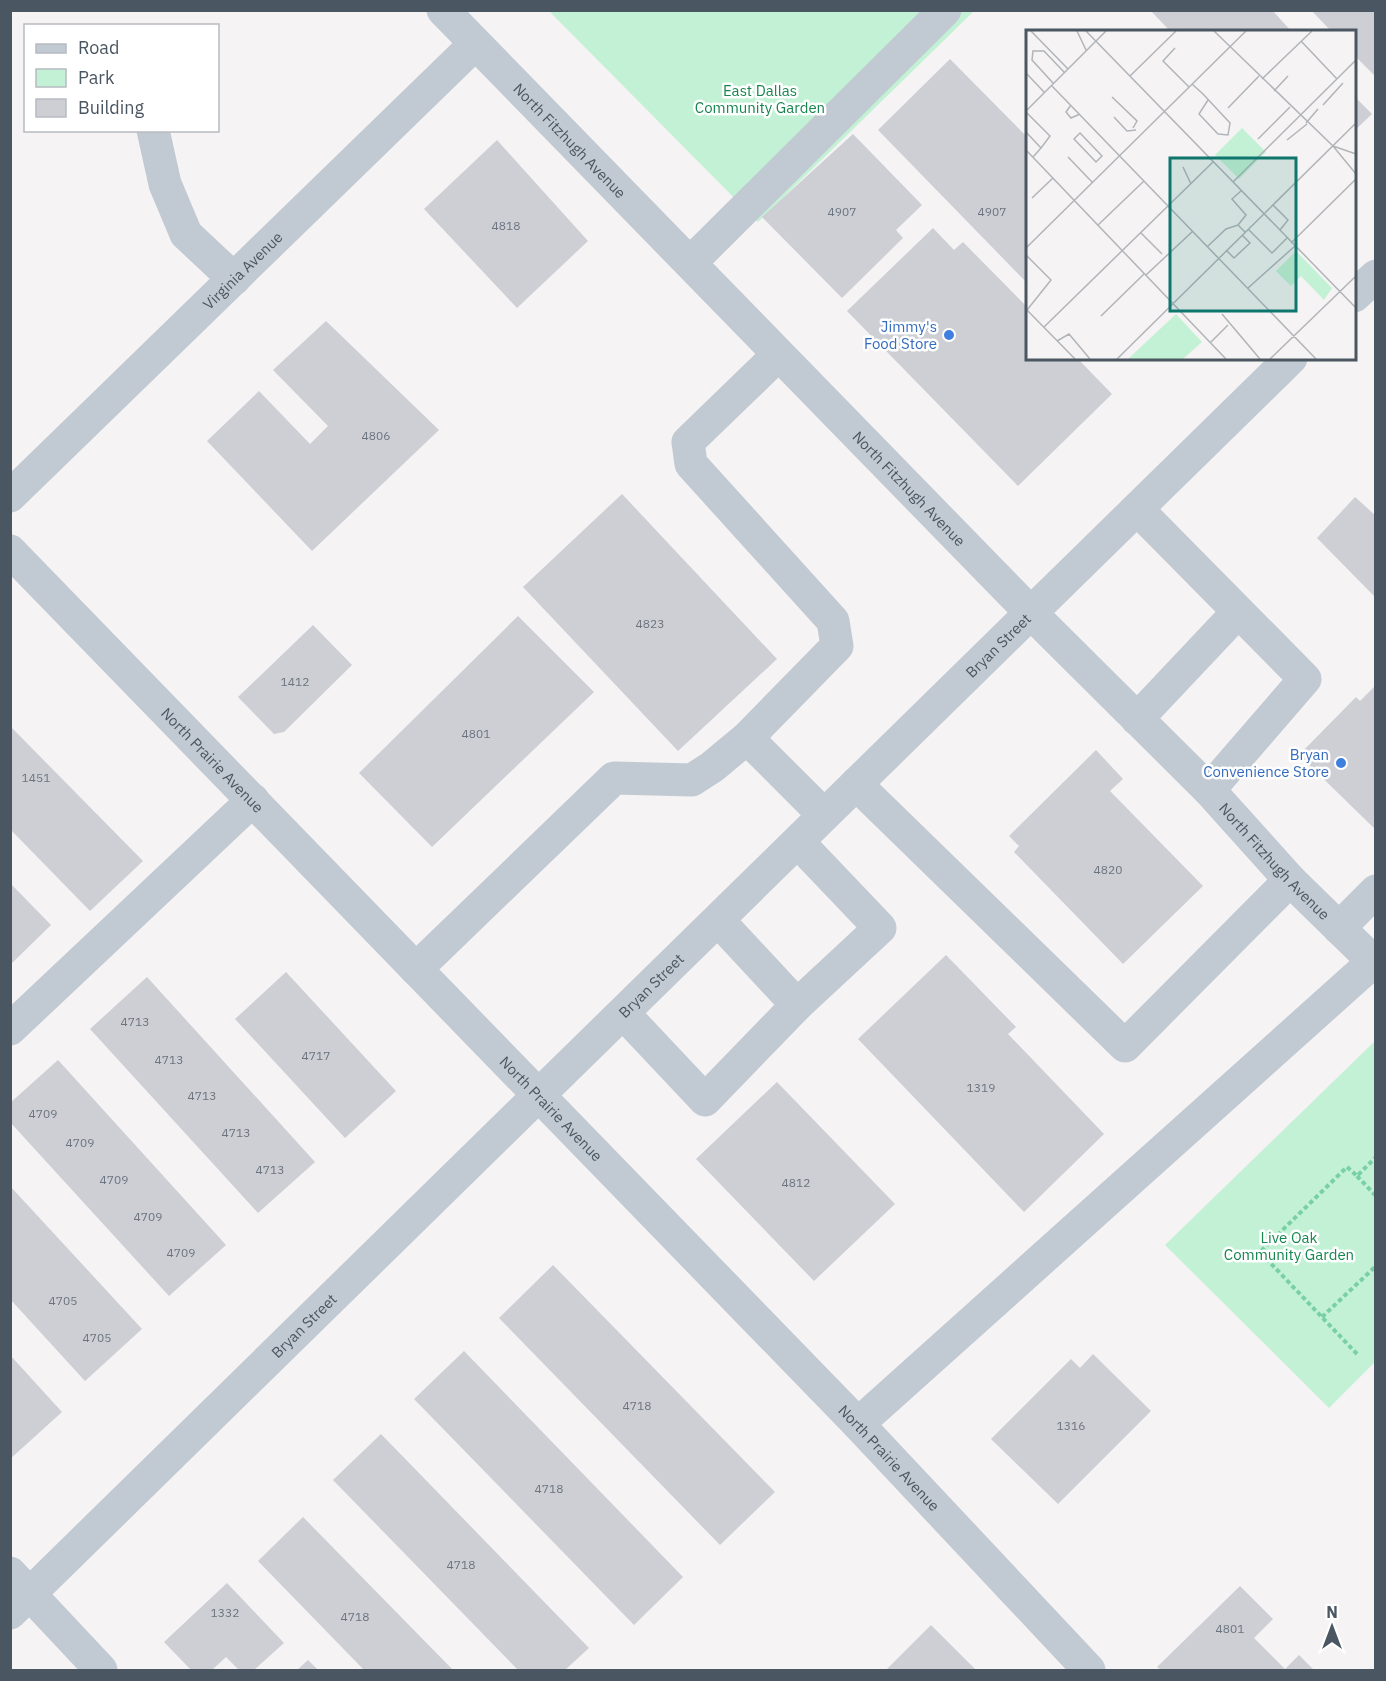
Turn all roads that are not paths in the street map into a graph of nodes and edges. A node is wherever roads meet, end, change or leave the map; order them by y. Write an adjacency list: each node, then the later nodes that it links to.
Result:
1 (443, 10): 3 (street, North Fitzhugh Avenue)
2 (945, 10): 5 (street)
3 (475, 44): 5 (street, North Fitzhugh Avenue); 7 (street, Virginia Avenue)
4 (153, 132): 7 (street)
5 (690, 263): 9 (street, North Fitzhugh Avenue)
6 (1376, 276): 8 (street)
7 (234, 279): 11 (street, Virginia Avenue)
8 (1356, 294)
9 (778, 355): 14 (street, North Fitzhugh Avenue); 17 (street)
10 (1289, 360): 12 (street, Bryan Street)
11 (10, 496)
12 (1137, 509): 14 (street, Bryan Street); 15 (street)
13 (10, 551): 20 (street, North Prairie Avenue)
14 (1031, 613): 16 (street, North Fitzhugh Avenue); 18 (street, Bryan Street)
15 (1237, 613): 16 (street); 19 (street)
16 (1137, 719): 19 (street, North Fitzhugh Avenue)
17 (747, 738): 21 (street); 28 (street)
18 (856, 784): 21 (street, Bryan Street); 23 (street)
19 (1209, 790): 23 (street, North Fitzhugh Avenue)
20 (253, 801): 28 (street, North Prairie Avenue); 31 (street)
21 (824, 815): 22 (street, Bryan Street)
22 (798, 842): 25 (street, Bryan Street); 29 (street)
23 (1290, 879): 26 (street, North Fitzhugh Avenue)
24 (1376, 891): 26 (street)
25 (718, 920): 29 (street); 30 (street, Bryan Street)
26 (1339, 928): 27 (street, North Fitzhugh Avenue)
27 (1374, 963): 33 (street)
28 (416, 969): 32 (street, North Prairie Avenue)
29 (797, 1005): 30 (street)
30 (623, 1012): 32 (street, Bryan Street)
31 (10, 1029)
32 (539, 1096): 33 (street, North Prairie Avenue); 34 (street, Bryan Street)
33 (858, 1424): 36 (street, North Prairie Avenue)
34 (17, 1593): 35 (street)
35 (101, 1671)
36 (1089, 1671)

